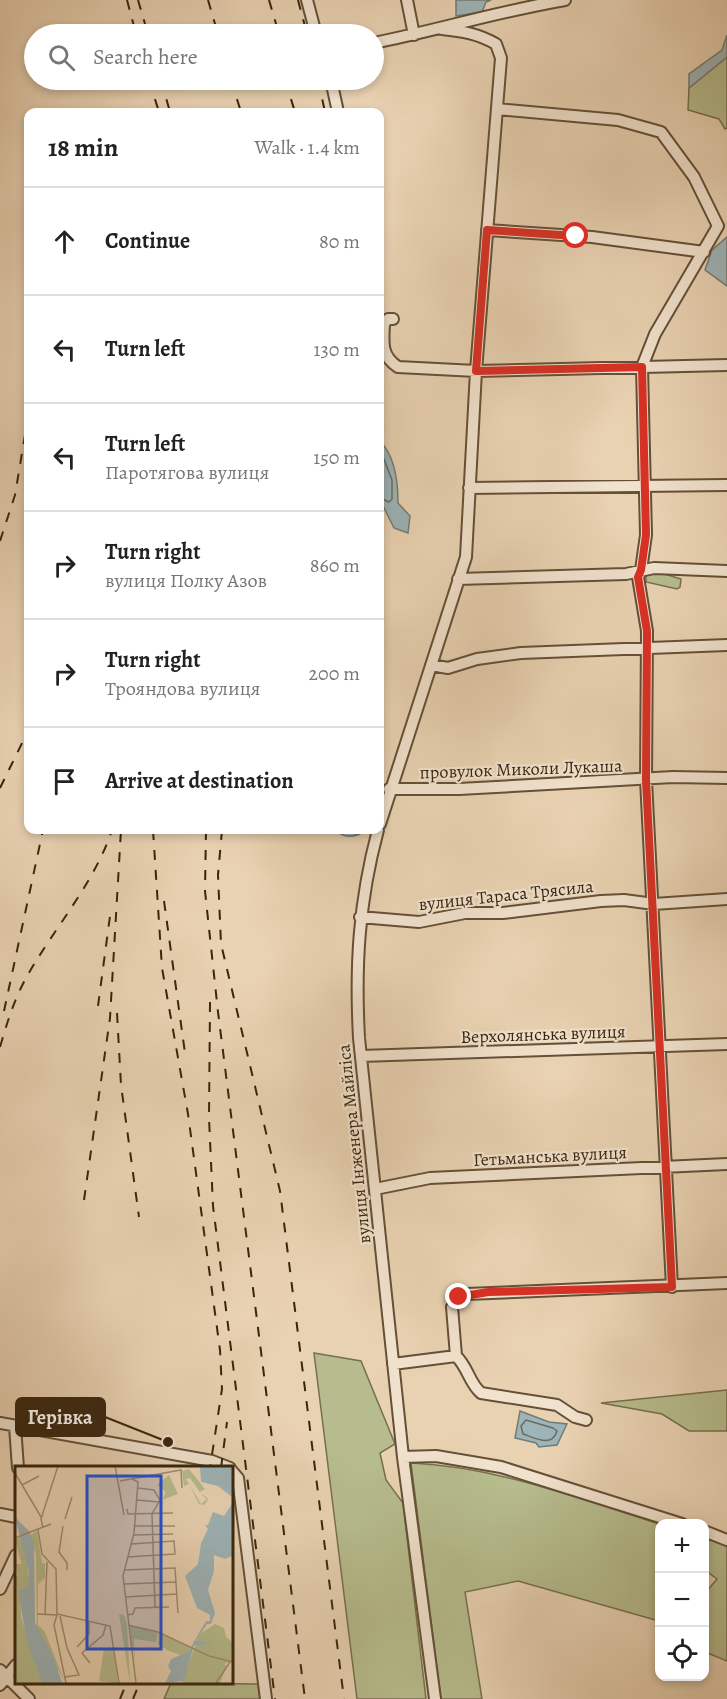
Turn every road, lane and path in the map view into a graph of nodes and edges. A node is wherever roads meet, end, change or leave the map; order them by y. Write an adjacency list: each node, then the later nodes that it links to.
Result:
1 (307, 0): 4 (street)
2 (407, 0): 6 (street)
3 (565, 0): 5 (street)
4 (313, 24)
5 (442, 29): 6 (street); 10 (street)
6 (414, 35): 7 (street)
7 (384, 41)
8 (333, 90): 9 (street)
9 (337, 108)
10 (497, 109): 11 (street); 12 (street)
11 (487, 230): 12 (street); 16 (street)
12 (704, 252): 15 (street)
13 (393, 319): 16 (street)
14 (727, 365): 15 (street)
15 (642, 367): 16 (street); 17 (street)
16 (476, 371): 19 (street)
17 (644, 485): 18 (street); 19 (street); 20 (street)
18 (727, 485)
19 (469, 488): 22 (street)
20 (641, 570): 21 (street); 22 (street); 24 (street)
21 (727, 572)
22 (458, 579): 25 (street)
23 (727, 645): 24 (street)
24 (646, 648): 25 (street); 27 (street)
25 (431, 665): 28 (street)
26 (727, 778): 27 (street, провулок Миколи Лукаша)
27 (646, 780): 28 (street, провулок Миколи Лукаша); 32 (street)
28 (389, 789): 29 (street)
29 (384, 808)
30 (377, 834): 33 (street, вулиця Інженера Майліса)
31 (727, 898): 32 (street, вулиця Тараса Трясила)
32 (654, 904): 33 (street, вулиця Тараса Трясила); 35 (street)
33 (360, 917): 36 (street, вулиця Інженера Майліса)
34 (727, 1044): 35 (street, Верхолянська вулиця)
35 (661, 1047): 36 (street, Верхолянська вулиця); 38 (street)
36 (361, 1056): 39 (street, вулиця Інженера Майліса)
37 (727, 1164): 38 (street, Гетьманська вулиця)
38 (665, 1167): 39 (street, Гетьманська вулиця); 41 (street)
39 (375, 1189): 43 (street, вулиця Інженера Майліса)
40 (727, 1284): 41 (street)
41 (672, 1287): 42 (street)
42 (456, 1356): 43 (street); 44 (street)
43 (393, 1364): 47 (street, вулиця Інженера Майліса)
44 (586, 1420)
45 (0, 1423): 46 (street)
46 (15, 1426): 48 (street); 49 (street)
47 (403, 1457): 54 (street); 63 (street, вулиця Інженера Майліса)
48 (190, 1462): 50 (street)
49 (18, 1466)
50 (223, 1466)
51 (232, 1471): 62 (street)
52 (0, 1514): 53 (street)
53 (15, 1517)
54 (666, 1519)
55 (709, 1533): 56 (street)
56 (727, 1540)
57 (15, 1557): 58 (street)
58 (0, 1588)
59 (15, 1666): 60 (street)
60 (2, 1677): 61 (street)
61 (29, 1699)
62 (266, 1699)
63 (435, 1699)

